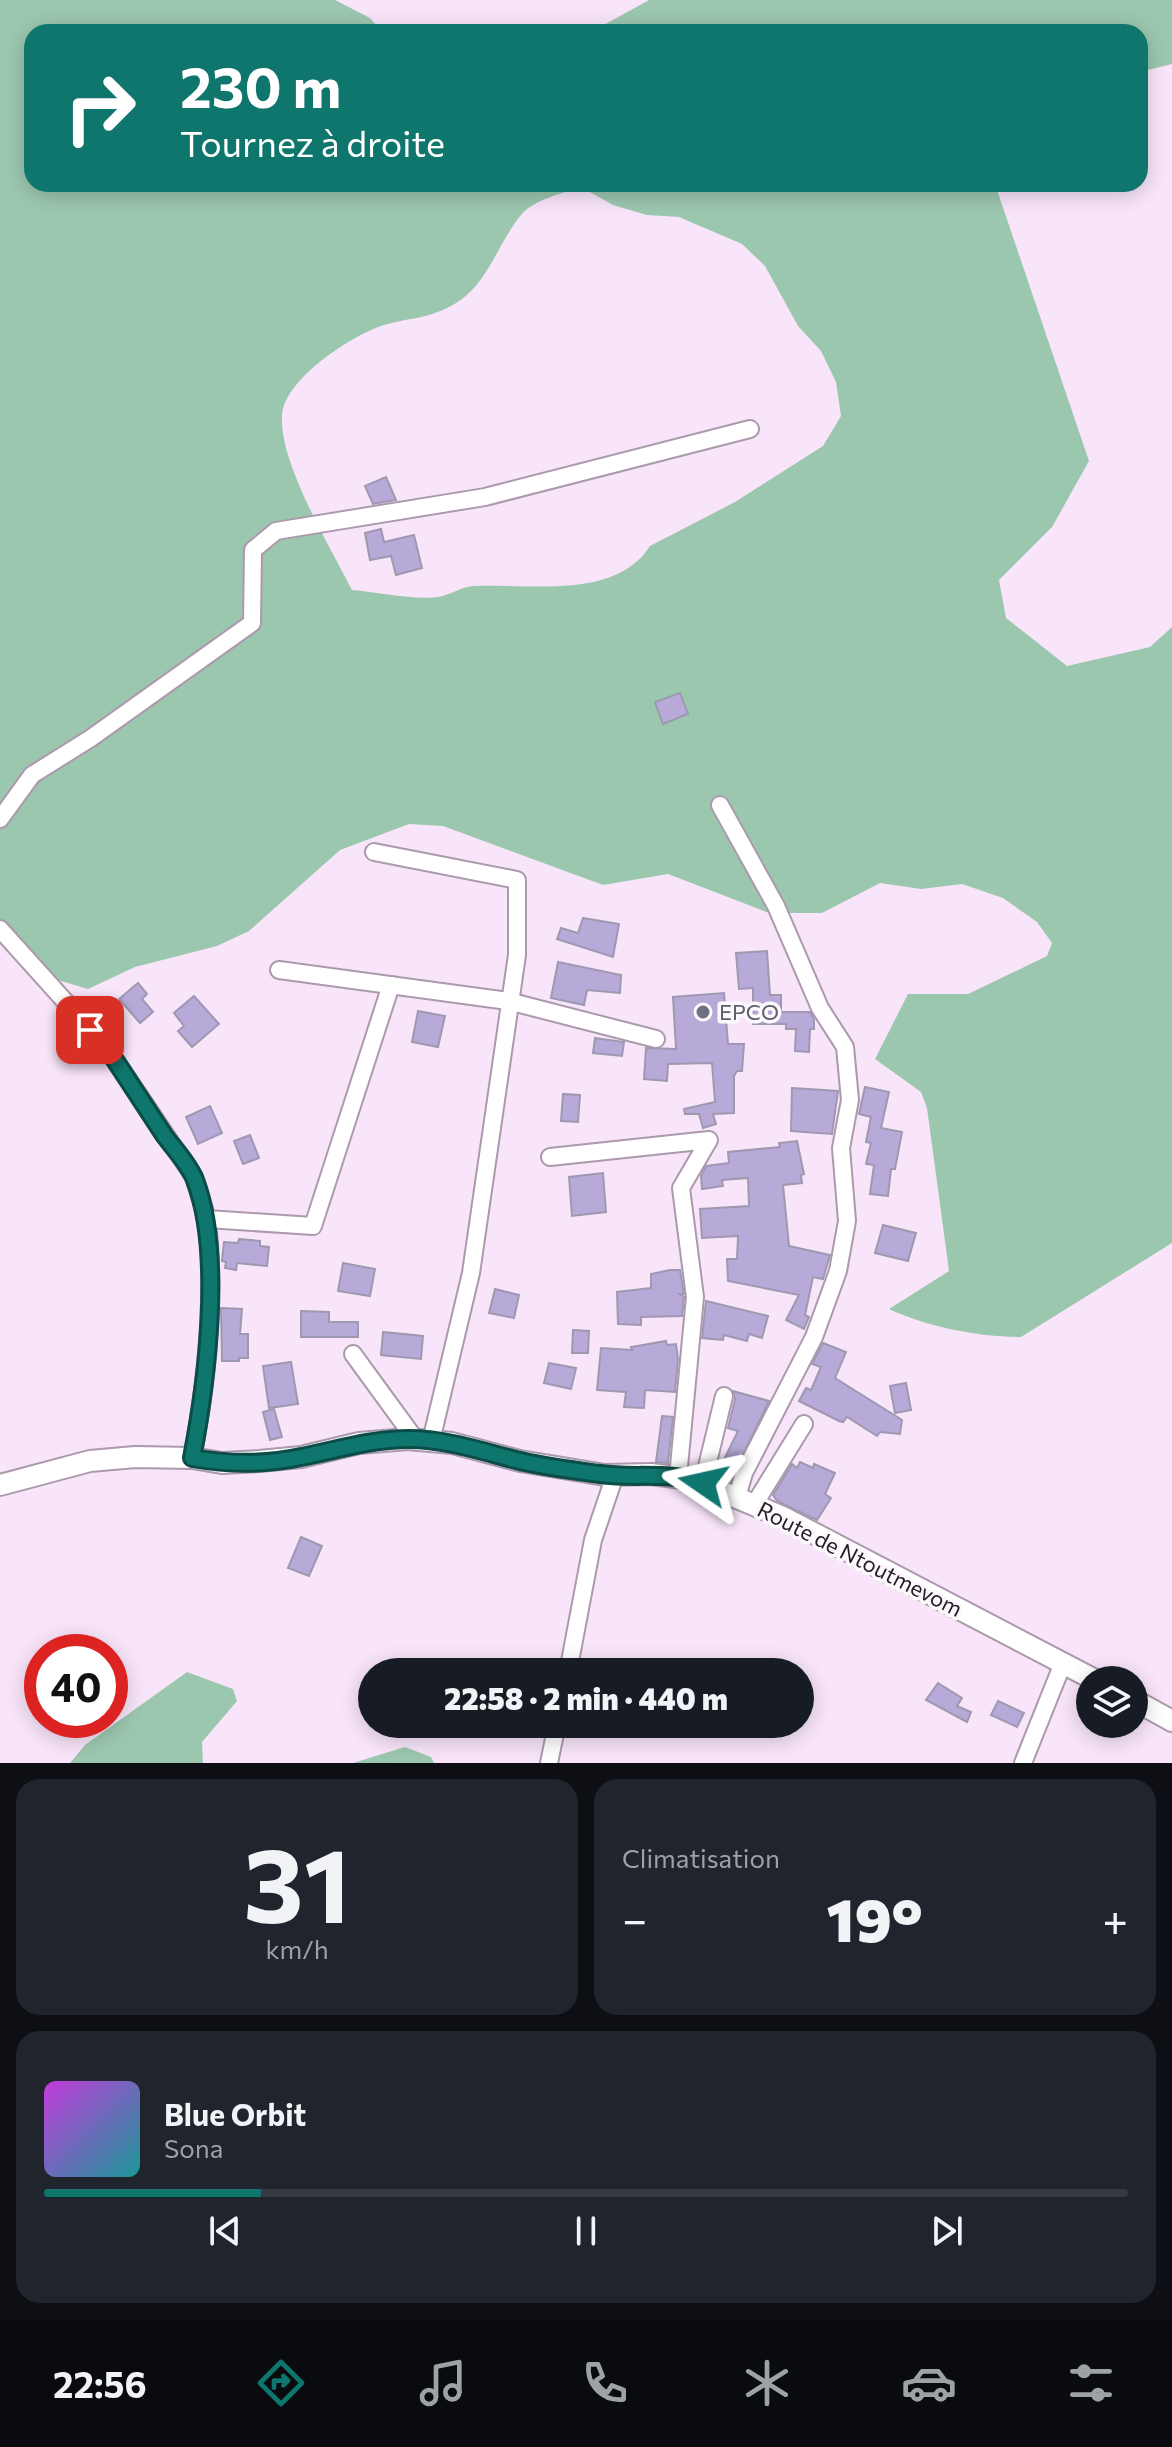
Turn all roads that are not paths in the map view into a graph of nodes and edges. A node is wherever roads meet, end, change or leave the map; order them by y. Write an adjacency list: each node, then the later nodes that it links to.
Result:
1 (750, 429): 3 (street)
2 (720, 805): 21 (street)
3 (0, 819)
4 (374, 852): 8 (street)
5 (0, 929): 11 (street)
6 (279, 970): 7 (street)
7 (391, 985): 8 (street); 11 (street)
8 (508, 1001): 9 (street); 15 (street)
9 (656, 1039)
10 (550, 1157): 18 (street)
11 (207, 1219): 16 (street)
12 (353, 1354): 15 (street)
13 (724, 1396): 19 (street)
14 (804, 1424): 21 (street)
15 (423, 1440): 16 (street, Route de Ntoutmevom); 17 (street, Route de Ntoutmevom)
16 (192, 1458): 20 (street, Route de Ntoutmevom)
17 (615, 1475): 18 (street, Route de Ntoutmevom); 22 (street)
18 (678, 1477): 19 (street, Route de Ntoutmevom)
19 (703, 1483): 21 (street, Route de Ntoutmevom)
20 (0, 1485)
21 (746, 1501): 23 (street, Route de Ntoutmevom)
22 (571, 1658)
23 (1063, 1663): 24 (street, Route de Ntoutmevom); 29 (street)
24 (1076, 1670)
25 (1148, 1708): 26 (street)
26 (1172, 1721)
27 (554, 1738): 28 (street)
28 (549, 1763)
29 (1023, 1763)

